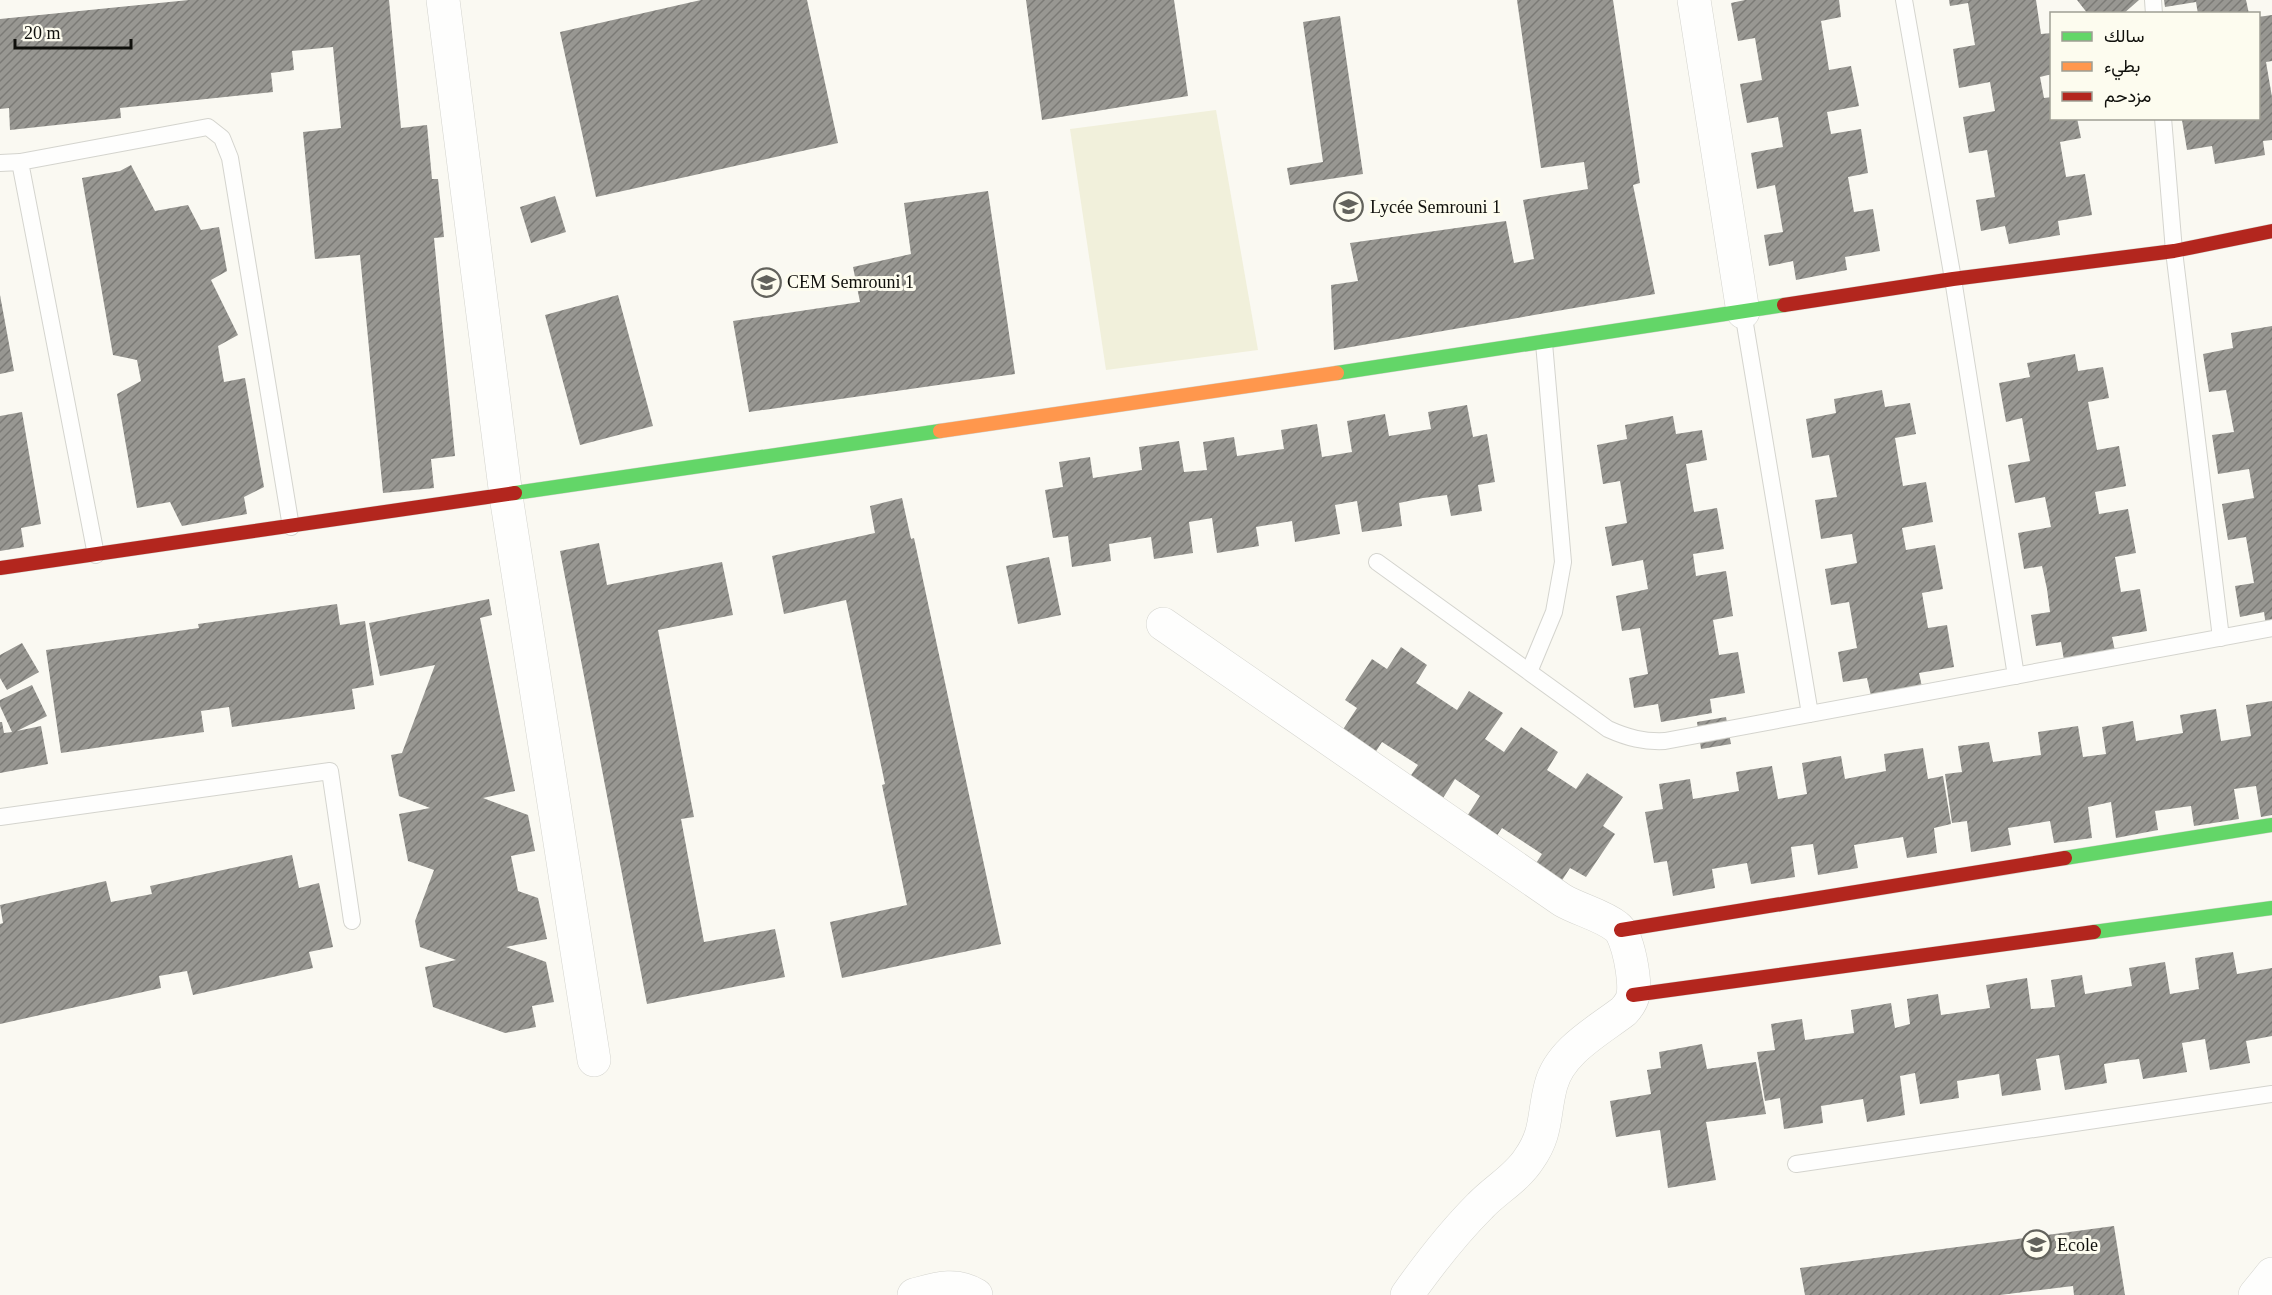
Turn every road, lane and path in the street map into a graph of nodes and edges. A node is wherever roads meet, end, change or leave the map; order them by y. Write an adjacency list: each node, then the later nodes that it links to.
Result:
1 (443, 0): 12 (street)
2 (1694, 0): 10 (street)
3 (1904, 0): 9 (lane)
4 (2163, 120): 8 (lane)
5 (20, 162): 6 (lane); 13 (lane); 14 (lane)
6 (0, 163)
7 (2272, 231): 8 (street)
8 (2174, 251): 9 (street); 19 (lane)
9 (1953, 279): 10 (street); 21 (lane)
10 (1743, 312): 11 (street); 22 (lane)
11 (1544, 343): 12 (street); 20 (lane)
12 (506, 496): 13 (street); 29 (street)
13 (291, 527): 14 (street)
14 (96, 555): 16 (street)
15 (1377, 562): 20 (lane)
16 (0, 568)
17 (1163, 624): 27 (street)
18 (2272, 628): 19 (lane)
19 (2221, 638): 21 (lane)
20 (1529, 672): 22 (lane)
21 (2016, 676): 22 (lane)
22 (1810, 714)
23 (0, 817): 26 (lane)
24 (2272, 825): 27 (street)
25 (2272, 908): 28 (street)
26 (352, 921)
27 (1620, 930): 28 (street)
28 (1634, 995): 35 (street)
29 (594, 1060)
30 (2272, 1094): 31 (lane)
31 (1796, 1164)
32 (2272, 1274): 36 (street)
33 (914, 1295): 34 (street)
34 (976, 1295)
35 (1407, 1295)
36 (2256, 1295)

